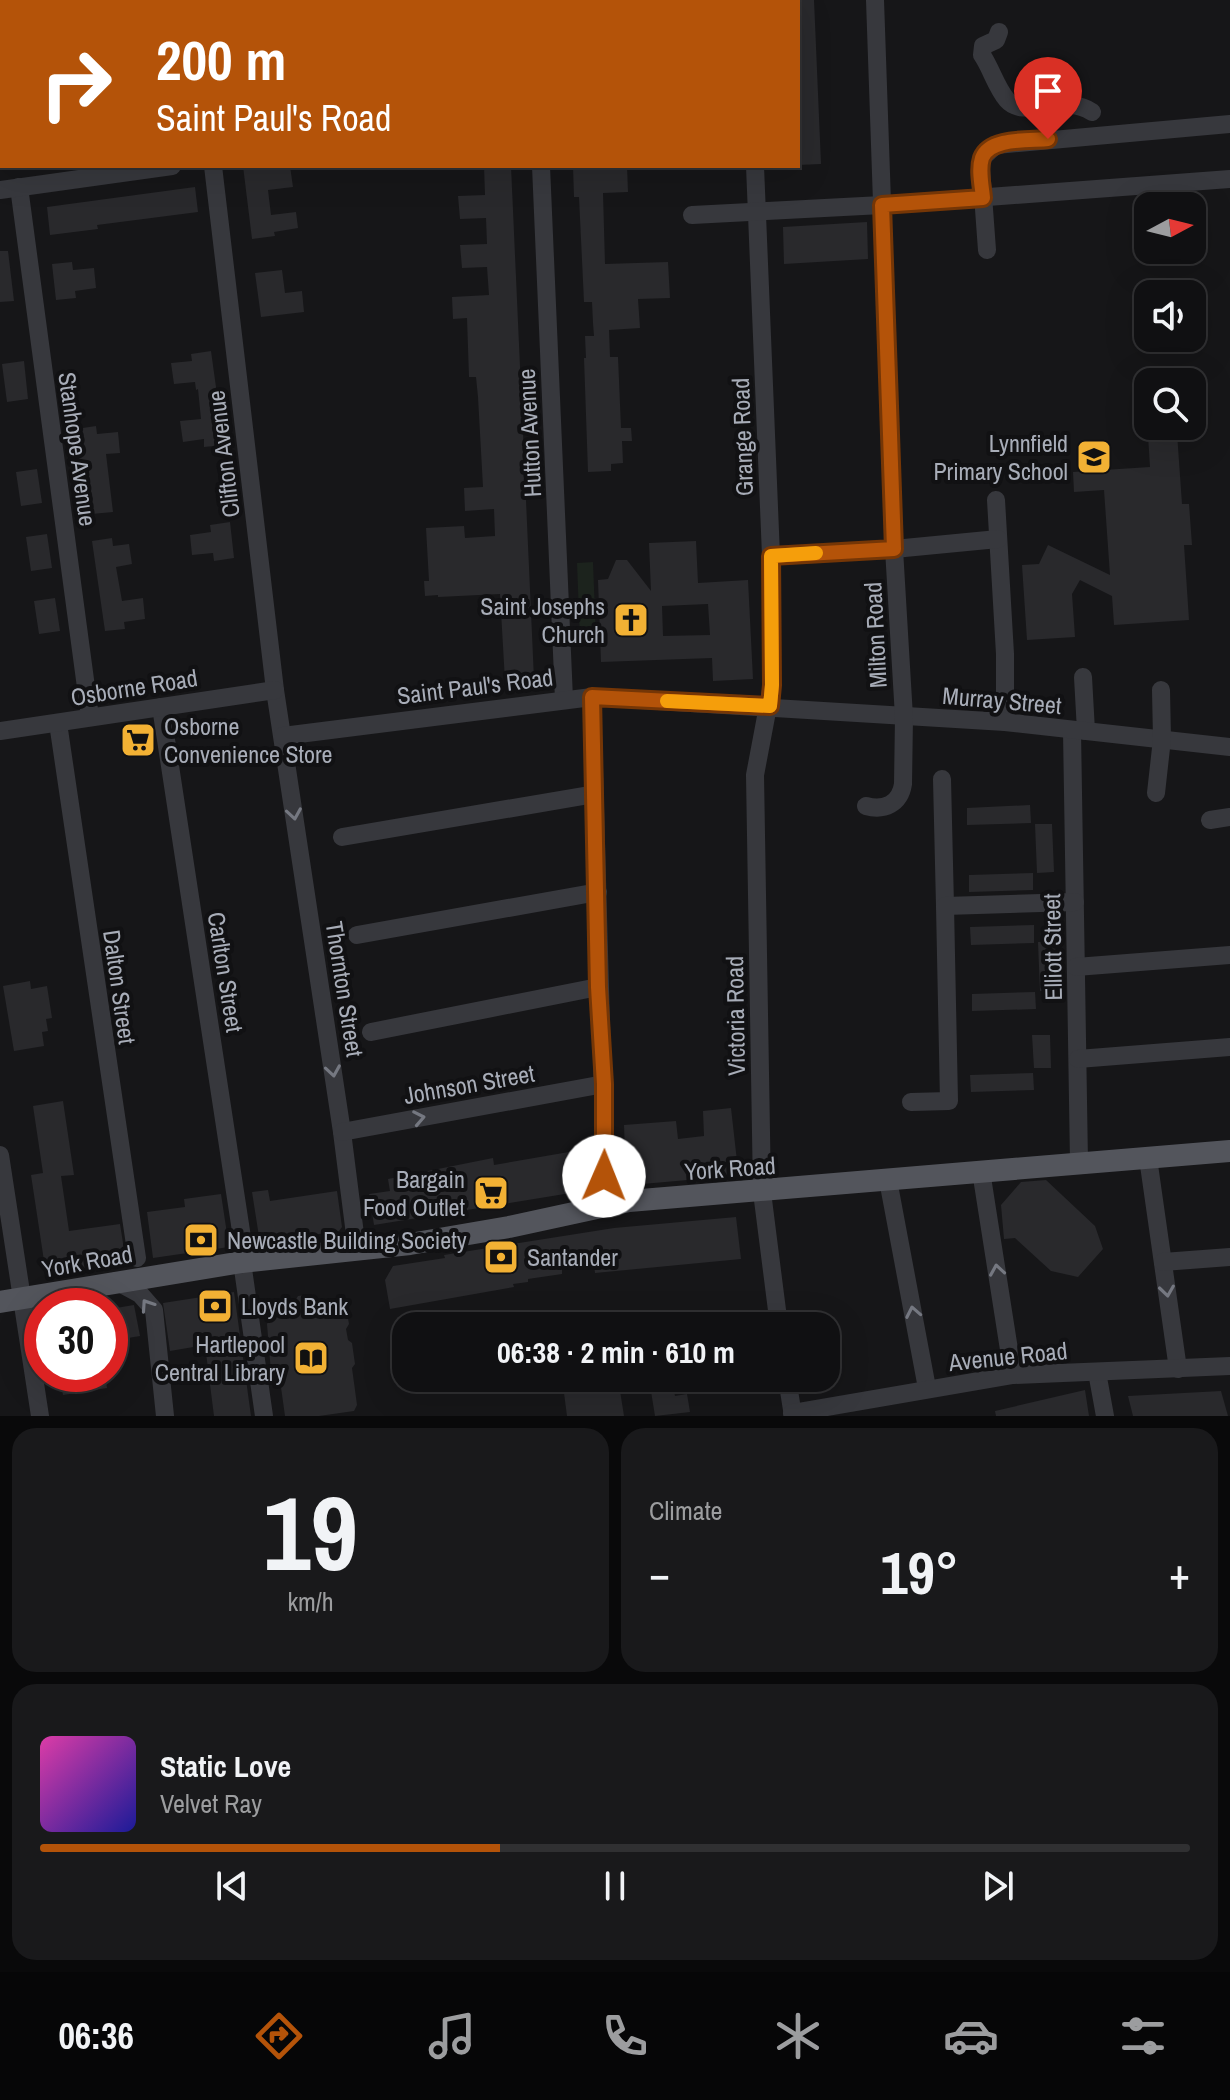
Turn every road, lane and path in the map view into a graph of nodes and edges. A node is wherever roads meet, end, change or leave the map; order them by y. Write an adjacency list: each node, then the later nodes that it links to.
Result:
1 (875, 0): 14 (street, Milton Road)
2 (999, 32): 3 (street)
3 (1047, 106): 4 (street); 6 (street)
4 (1092, 112)
5 (1230, 124): 6 (street)
6 (1048, 139): 13 (street)
7 (153, 168): 12 (street)
8 (213, 168): 23 (street, Clifton Avenue)
9 (541, 168): 26 (street, Hutton Avenue)
10 (755, 168): 15 (street, Grange Road)
11 (1230, 179): 13 (street)
12 (23, 182): 29 (street, Stanhope Avenue)
13 (983, 198): 14 (street); 17 (street)
14 (882, 205): 15 (street); 20 (street, Milton Road)
15 (757, 212): 16 (street); 21 (street, Grange Road)
16 (692, 215)
17 (987, 250)
18 (996, 500): 19 (street)
19 (998, 539): 20 (street); 31 (street)
20 (894, 549): 21 (street); 30 (street, Milton Road)
21 (771, 556): 27 (street, Grange Road)
22 (1083, 677): 34 (street, Elliott Street)
23 (275, 690): 28 (street, Osborne Road); 35 (street, Clifton Avenue)
24 (1161, 690): 36 (street)
25 (592, 697): 26 (street, Saint Paul's Road); 27 (street, Saint Paul's Road); 40 (street)
26 (564, 699): 35 (street, Saint Paul's Road)
27 (770, 706): 30 (street, Murray Street); 64 (street, Victoria Road)
28 (161, 707): 29 (street, Osborne Road); 67 (street, Carlton Street)
29 (90, 717): 32 (street, Osborne Road)
30 (904, 717): 31 (street, Murray Street); 41 (street, Milton Road)
31 (1005, 722): 34 (street, Murray Street)
32 (58, 723): 33 (street, Osborne Road); 69 (street, Dalton Street)
33 (0, 731)
34 (1079, 731): 36 (street, Murray Street); 46 (street, Elliott Street)
35 (283, 736): 57 (street, Thornton Street, one-way to 57)
36 (1162, 739): 37 (street, Murray Street); 39 (street)
37 (1230, 747)
38 (942, 779): 47 (street)
39 (1156, 793)
40 (595, 794): 44 (street); 45 (street)
41 (866, 806)
42 (1230, 817): 43 (street)
43 (1210, 820)
44 (342, 837)
45 (598, 892): 48 (street); 51 (street)
46 (1075, 902): 47 (street); 50 (street, Elliott Street)
47 (945, 906): 56 (street)
48 (357, 935)
49 (1230, 955): 50 (street)
50 (1076, 967): 54 (street, Elliott Street)
51 (598, 987): 52 (street); 55 (street)
52 (371, 1032)
53 (1230, 1047): 54 (street)
54 (1078, 1059): 61 (street, Elliott Street)
55 (604, 1084): 57 (street, Johnson Street, one-way to 55); 65 (street)
56 (911, 1102)
57 (342, 1132): 66 (street, Thornton Street)
58 (1230, 1151): 60 (main road, York Road)
59 (0, 1155): 72 (street)
60 (1148, 1158): 61 (main road, York Road); 70 (street)
61 (1079, 1162): 62 (main road, York Road)
62 (981, 1171): 63 (main road, York Road); 77 (street, one-way to 62)
63 (888, 1180): 64 (main road, York Road); 78 (street, one-way to 63)
64 (762, 1192): 65 (main road, York Road); 73 (street, Victoria Road)
65 (606, 1206): 66 (main road, York Road)
66 (357, 1250): 67 (main road, York Road)
67 (242, 1253): 71 (main road, York Road); 83 (street, Carlton Street)
68 (1230, 1257): 70 (street)
69 (137, 1258)
70 (1163, 1262): 75 (street, one-way to 75)
71 (116, 1281): 72 (main road, York Road); 82 (street, one-way to 71)
72 (11, 1300): 81 (street)
73 (777, 1312)
74 (1230, 1366): 75 (street, Avenue Road)
75 (1178, 1369): 76 (street, Avenue Road)
76 (1097, 1372): 77 (street, Avenue Road); 84 (street)
77 (1013, 1375): 78 (street, Avenue Road)
78 (927, 1388): 80 (street, Avenue Road)
79 (789, 1392): 80 (street)
80 (792, 1415)
81 (40, 1416)
82 (165, 1416)
83 (264, 1416)
84 (1105, 1416)

